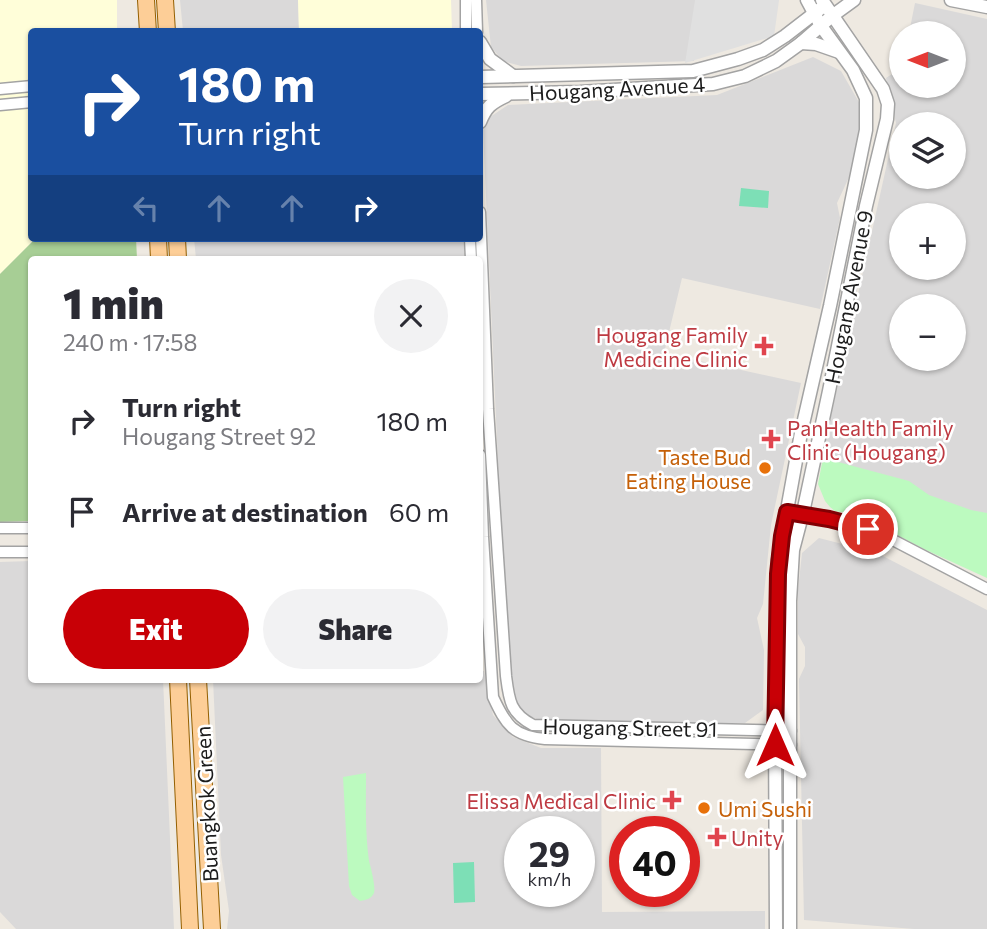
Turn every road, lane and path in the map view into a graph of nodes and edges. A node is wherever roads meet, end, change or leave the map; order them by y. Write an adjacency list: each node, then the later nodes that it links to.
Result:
1 (146, 0): 13 (main road)
2 (165, 0): 14 (main road)
3 (466, 0): 15 (street)
4 (476, 0): 16 (street)
5 (802, 0): 17 (street)
6 (807, 0): 11 (street, Hougang Avenue 9)
7 (951, 0): 10 (street)
8 (852, 2): 9 (street, Hougang Avenue 4); 18 (street)
9 (828, 5): 11 (street, Hougang Avenue 4); 12 (street, Hougang Avenue 4); 18 (street, Hougang Avenue 9)
10 (987, 7)
11 (814, 14): 12 (street, Hougang Avenue 9); 17 (street, Hougang Avenue 4)
12 (821, 26): 19 (street, Hougang Avenue 4); 21 (street, Hougang Avenue 9)
13 (148, 28)
14 (167, 28)
15 (466, 28)
16 (477, 28)
17 (791, 31): 22 (street, Hougang Avenue 4)
18 (846, 35): 33 (street, Hougang Avenue 9)
19 (801, 43): 21 (street); 26 (street, Hougang Avenue 4)
20 (483, 47): 22 (street)
21 (839, 52): 32 (street, Hougang Avenue 9)
22 (513, 76): 23 (street, Hougang Avenue 4)
23 (483, 77)
24 (28, 86): 25 (street)
25 (0, 89): 29 (street)
26 (513, 93): 27 (street, Hougang Avenue 4); 30 (street)
27 (483, 94)
28 (28, 102): 29 (street)
29 (3, 104)
30 (483, 115)
31 (483, 286): 35 (street, Hougang Street 91)
32 (787, 512): 33 (street); 46 (street, Hougang Avenue 9)
33 (802, 514): 41 (street); 47 (street, Hougang Avenue 9)
34 (0, 527): 36 (street)
35 (495, 527): 37 (street); 42 (street, Hougang Street 91)
36 (28, 528)
37 (483, 528)
38 (0, 552): 39 (street)
39 (28, 552)
40 (483, 556): 43 (street, Hougang Street 91)
41 (987, 589)
42 (501, 596): 43 (street); 46 (street, Hougang Street 91)
43 (486, 597): 48 (street, Hougang Street 91)
44 (178, 683): 51 (main road, Buangkok Green)
45 (198, 683): 52 (main road, Buangkok Green)
46 (775, 731): 47 (street, Hougang Street 91); 48 (street, Hougang Avenue 9)
47 (791, 731): 49 (street, Hougang Avenue 9)
48 (775, 745): 49 (street, Hougang Street 91); 53 (street, Hougang Avenue 9)
49 (791, 746): 50 (street, Hougang Avenue 9)
50 (792, 927)
51 (190, 929)
52 (212, 929)
53 (776, 929)

